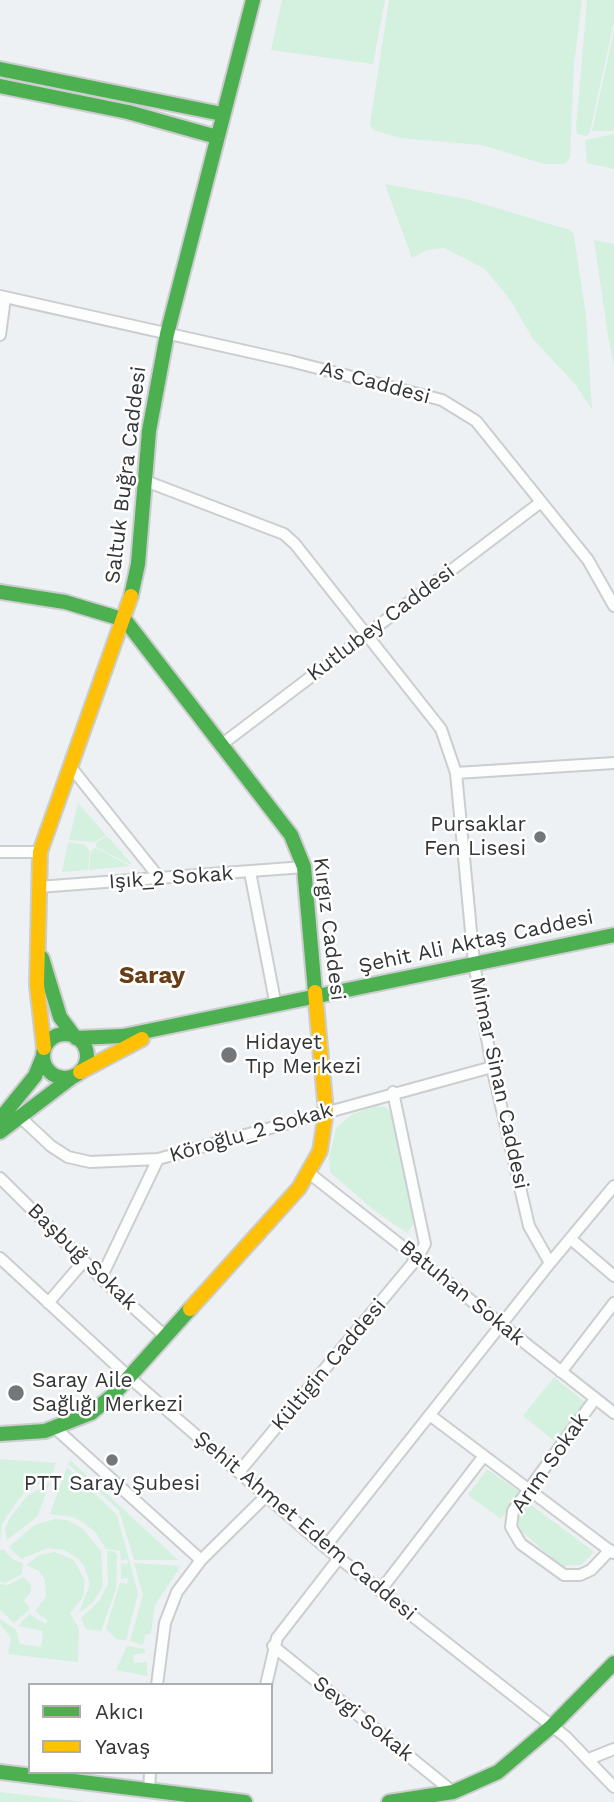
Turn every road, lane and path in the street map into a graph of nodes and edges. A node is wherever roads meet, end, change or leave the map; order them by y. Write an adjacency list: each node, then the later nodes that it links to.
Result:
1 (253, 0): 4 (street, Saltuk Buğra Caddesi)
2 (0, 69): 4 (street)
3 (0, 86): 5 (street)
4 (222, 114): 5 (street, Saltuk Buğra Caddesi)
5 (217, 138): 7 (street, Saltuk Buğra Caddesi)
6 (3, 297): 7 (street, As Caddesi); 8 (street)
7 (167, 334): 9 (street, Saltuk Buğra Caddesi); 10 (street, As Caddesi)
8 (0, 335)
9 (143, 481): 14 (street, Saltuk Buğra Caddesi); 15 (street, Mimar Sinan Caddesi)
10 (541, 502): 11 (street, As Caddesi); 15 (street, Kutlubey Caddesi)
11 (611, 590): 13 (street, As Caddesi)
12 (0, 592): 14 (street)
13 (614, 606)
14 (125, 620): 16 (street, Kırgız Caddesi); 18 (street, Saltuk Buğra Caddesi)
15 (366, 635): 16 (street, Kutlubey Caddesi); 19 (street, Mimar Sinan Caddesi)
16 (221, 745): 22 (street, Kırgız Caddesi)
17 (614, 763): 19 (street)
18 (70, 766): 21 (street, Saltuk Buğra Caddesi); 24 (street)
19 (456, 773): 28 (street, Mimar Sinan Caddesi)
20 (0, 852): 21 (street)
21 (40, 852): 25 (street, Saltuk Buğra Caddesi)
22 (303, 867): 23 (street, Işık_2 Sokak); 29 (street, Kırgız Caddesi)
23 (250, 872): 24 (street, Işık_2 Sokak); 30 (street)
24 (161, 880): 25 (street, Işık_2 Sokak)
25 (38, 887): 27 (street, Saltuk Buğra Caddesi)
26 (614, 935): 28 (street, Şehit Ali Aktaş Caddesi)
27 (39, 950): 32 (street, Saltuk Buğra Caddesi); 33 (street, Saltuk Buğra Caddesi)
28 (474, 963): 29 (street, Şehit Ali Aktaş Caddesi); 34 (street, Mimar Sinan Caddesi)
29 (317, 997): 30 (street, Şehit Ali Aktaş Caddesi); 39 (street, Kırgız Caddesi)
30 (276, 1006): 31 (street, Şehit Ali Aktaş Caddesi)
31 (183, 1025): 32 (street, Şehit Ali Aktaş Caddesi); 35 (street, Şehit Ali Aktaş Caddesi)
32 (75, 1037): 33 (street, Şehit Ali Aktaş Caddesi); 35 (street)
33 (44, 1051): 35 (street); 38 (street)
34 (492, 1067): 36 (street, Köroğlu_2 Sokak); 51 (street, Mimar Sinan Caddesi)
35 (76, 1074): 40 (street, Şehit Ali Aktaş Caddesi)
36 (393, 1092): 39 (street, Köroğlu_2 Sokak); 48 (street)
37 (0, 1094): 38 (street)
38 (14, 1102): 41 (street)
39 (326, 1112): 43 (street, Köroğlu_2 Sokak); 44 (street, Kırgız Caddesi)
40 (20, 1117): 42 (street, Şehit Ali Aktaş Caddesi); 43 (street, Köroğlu_2 Sokak)
41 (0, 1119)
42 (0, 1132)
43 (158, 1159): 53 (street)
44 (309, 1173): 48 (street, Batuhan Sokak); 57 (street, Kırgız Caddesi)
45 (0, 1178): 50 (street, Başbuğ Sokak)
46 (614, 1186): 47 (street)
47 (572, 1240): 51 (street); 52 (street)
48 (418, 1257): 56 (street, Batuhan Sokak); 66 (street, Kültigin Caddesi)
49 (0, 1258): 54 (street, Şehit Ahmet Edem Caddesi)
50 (84, 1261): 53 (street, Başbuğ Sokak); 54 (street)
51 (550, 1263): 56 (street)
52 (614, 1276)
53 (101, 1278): 57 (street, Başbuğ Sokak)
54 (48, 1303): 59 (street, Şehit Ahmet Edem Caddesi)
55 (614, 1303): 58 (street)
56 (502, 1325): 58 (street, Batuhan Sokak); 62 (street)
57 (165, 1336): 59 (street, Kırgız Caddesi)
58 (561, 1372): 60 (street, Batuhan Sokak)
59 (130, 1378): 63 (street, Kırgız Caddesi); 66 (street, Şehit Ahmet Edem Caddesi)
60 (595, 1399): 61 (street, Batuhan Sokak); 67 (street, Arım Sokak)
61 (614, 1413)
62 (431, 1416): 65 (street); 69 (street)
63 (55, 1428): 64 (street, Kırgız Caddesi); 72 (street)
64 (0, 1434)
65 (483, 1457): 67 (street); 73 (street)
66 (239, 1472): 68 (street, Şehit Ahmet Edem Caddesi)
67 (529, 1491): 70 (street); 70 (street, Arım Sokak)
68 (267, 1496): 69 (street, Şehit Ahmet Edem Caddesi); 72 (street)
69 (325, 1547): 71 (street, Şehit Ahmet Edem Caddesi)
70 (612, 1552)
71 (339, 1558): 73 (street, Şehit Ahmet Edem Caddesi); 74 (street)
72 (201, 1560): 76 (street)
73 (380, 1591): 78 (street, Şehit Ahmet Edem Caddesi)
74 (273, 1646): 77 (street); 85 (street, Sevgi Sokak)
75 (614, 1663): 78 (street)
76 (157, 1683)
77 (266, 1683)
78 (552, 1726): 80 (street, Şehit Ahmet Edem Caddesi); 85 (street)
79 (614, 1749): 80 (street)
80 (589, 1759): 83 (street, Şehit Ahmet Edem Caddesi)
81 (0, 1772): 84 (street)
82 (150, 1774): 84 (street)
83 (614, 1787)
84 (149, 1791): 86 (street)
85 (453, 1792): 87 (street)
86 (181, 1799): 88 (street)
87 (418, 1800): 89 (street)
88 (245, 1802)
89 (390, 1802)

